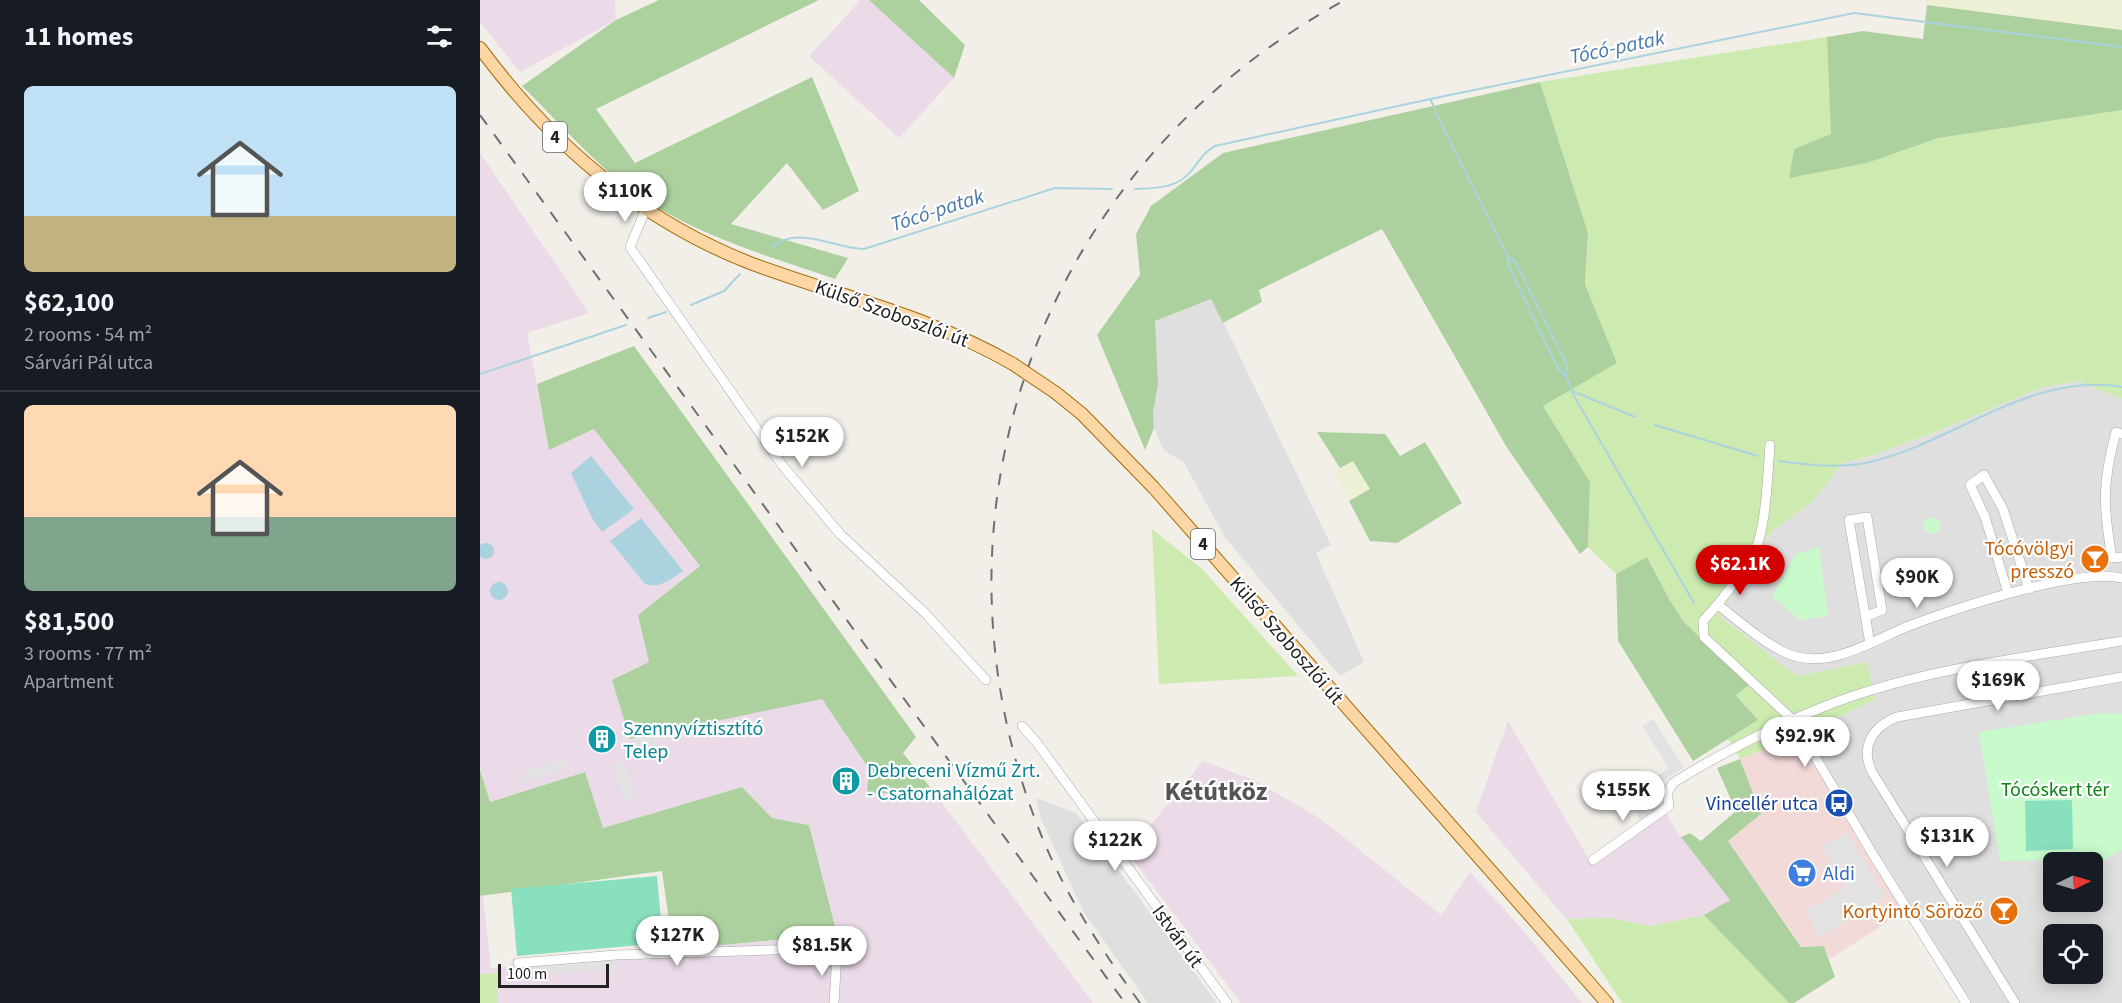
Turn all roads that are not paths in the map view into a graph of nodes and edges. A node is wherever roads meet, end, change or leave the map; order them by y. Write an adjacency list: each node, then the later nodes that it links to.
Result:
1 (480, 48): 2 (main road, Külső Szoboszlói út / 4)
2 (645, 210): 14 (street); 22 (main road, Külső Szoboszlói út / 4, bridge)
3 (2122, 434): 5 (street)
4 (1770, 445): 9 (street)
5 (2122, 556)
6 (2122, 578): 7 (street)
7 (2029, 589): 8 (street); 8 (street)
8 (2008, 593): 12 (street)
9 (1718, 605): 12 (street); 15 (street)
10 (1865, 616): 10 (street); 12 (street)
11 (2122, 641): 15 (street)
12 (1870, 644)
13 (2122, 677): 19 (street)
14 (986, 680)
15 (1794, 720): 17 (street); 23 (street)
16 (1022, 726): 21 (street, István út)
17 (1593, 860)
18 (518, 963): 20 (street)
19 (2010, 1002)
20 (834, 1003)
21 (1227, 1003)
22 (1607, 1003)
23 (1966, 1003)

